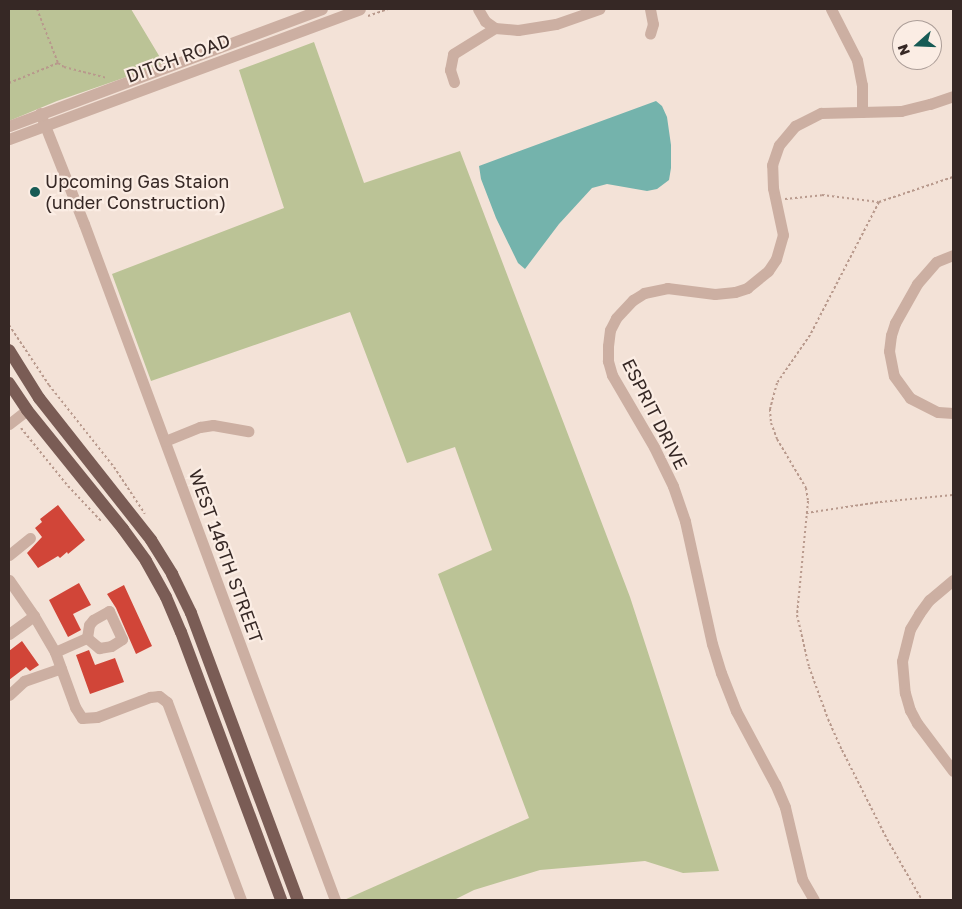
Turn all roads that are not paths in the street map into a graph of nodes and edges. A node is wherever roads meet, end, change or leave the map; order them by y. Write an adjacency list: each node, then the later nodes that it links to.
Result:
1 (322, 9): 12 (street, DITCH ROAD)
2 (360, 9): 13 (street, DITCH ROAD)
3 (478, 9): 7 (street)
4 (599, 9): 7 (street)
5 (650, 9): 8 (street)
6 (831, 9): 11 (street)
7 (495, 28): 9 (street)
8 (650, 34)
9 (454, 82)
10 (953, 96): 11 (street, ESPRIT DRIVE)
11 (862, 112): 39 (street, ESPRIT DRIVE)
12 (40, 113): 13 (street, WEST 146TH STREET); 14 (street, DITCH ROAD)
13 (44, 125): 15 (street, DITCH ROAD); 23 (street, WEST 146TH STREET)
14 (9, 126)
15 (9, 139)
16 (953, 255): 20 (street)
17 (9, 350): 37 (main road)
18 (9, 384): 19 (main road)
19 (27, 410): 21 (street); 36 (main road)
20 (953, 413)
21 (9, 424)
22 (248, 431): 23 (street)
23 (165, 441): 38 (street, WEST 146TH STREET)
24 (30, 538): 25 (street)
25 (9, 555)
26 (9, 580): 28 (street)
27 (953, 580): 34 (street)
28 (34, 616): 29 (street); 31 (street)
29 (9, 634)
30 (87, 638): 31 (street)
31 (55, 652): 32 (street)
32 (61, 668): 33 (street); 35 (street)
33 (9, 695)
34 (953, 771)
35 (241, 900)
36 (281, 900)
37 (298, 900)
38 (335, 900)
39 (814, 900)

